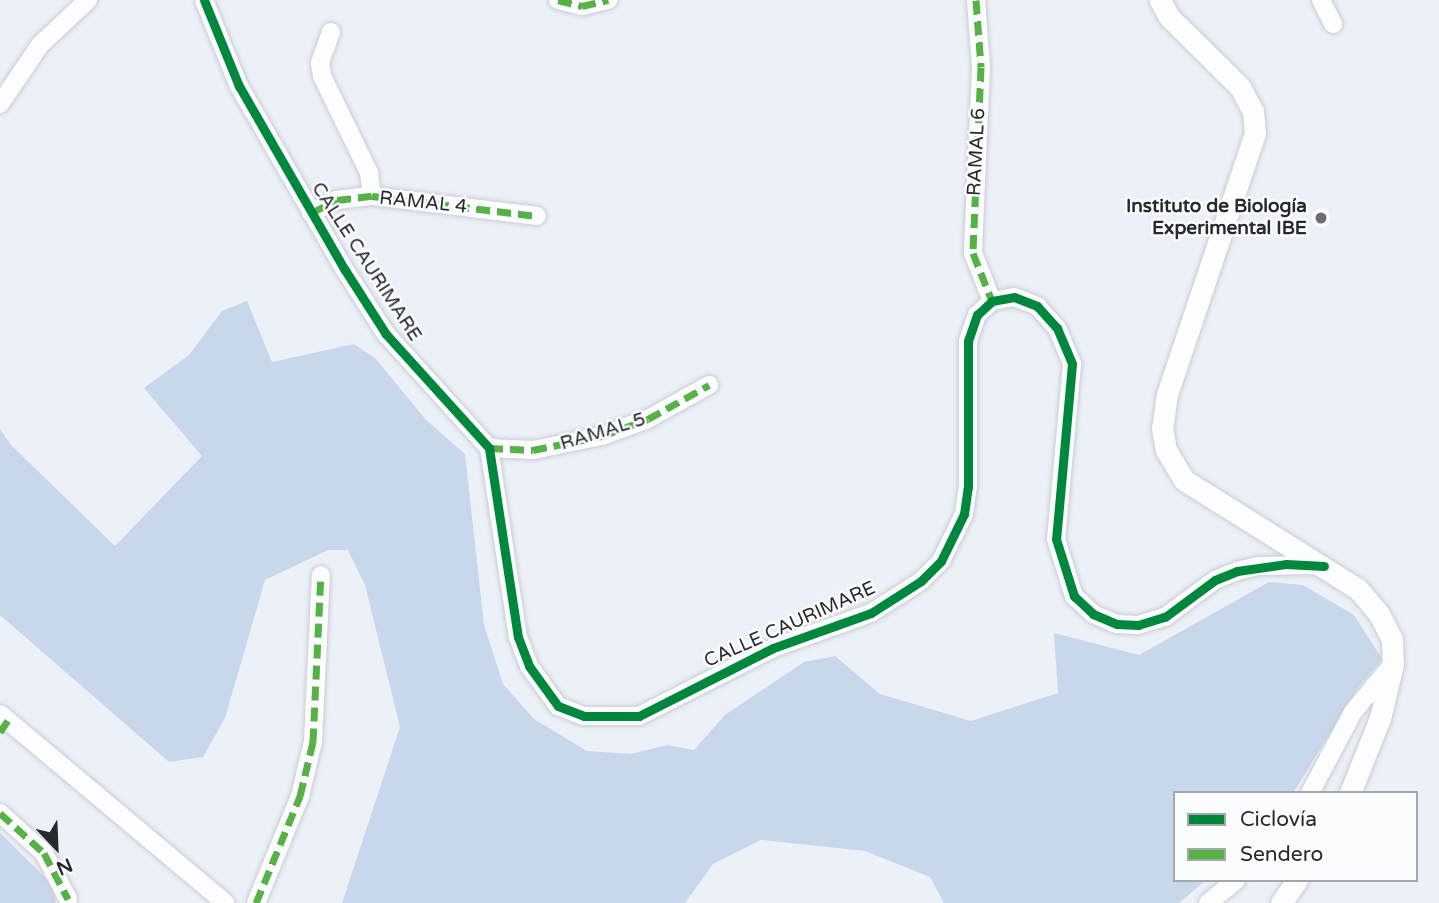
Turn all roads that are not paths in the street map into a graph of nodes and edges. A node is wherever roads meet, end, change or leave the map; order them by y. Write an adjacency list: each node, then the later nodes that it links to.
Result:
1 (89, 0): 10 (street)
2 (558, 0): 3 (street)
3 (608, 0)
4 (976, 0): 14 (street, RAMAL 6)
5 (1160, 0): 17 (street)
6 (1321, 0): 8 (street)
7 (212, 5): 12 (street, CALLE CAURIMARE)
8 (1333, 24)
9 (331, 32): 11 (street)
10 (0, 104)
11 (372, 197): 12 (street, RAMAL 4); 13 (street, RAMAL 4)
12 (312, 213): 16 (street, CALLE CAURIMARE)
13 (537, 216)
14 (992, 301): 16 (street, CALLE CAURIMARE); 17 (street)
15 (709, 384): 16 (street, RAMAL 5)
16 (489, 448)
17 (1324, 566): 19 (street)
18 (321, 575): 28 (street)
19 (1393, 664): 21 (street); 22 (street)
20 (3, 722): 27 (street)
21 (1311, 791)
22 (1351, 791)
23 (0, 813): 26 (street)
24 (1234, 882): 29 (street)
25 (1296, 882): 30 (street)
26 (68, 899)
27 (225, 903)
28 (257, 903)
29 (1208, 903)
30 (1281, 903)

